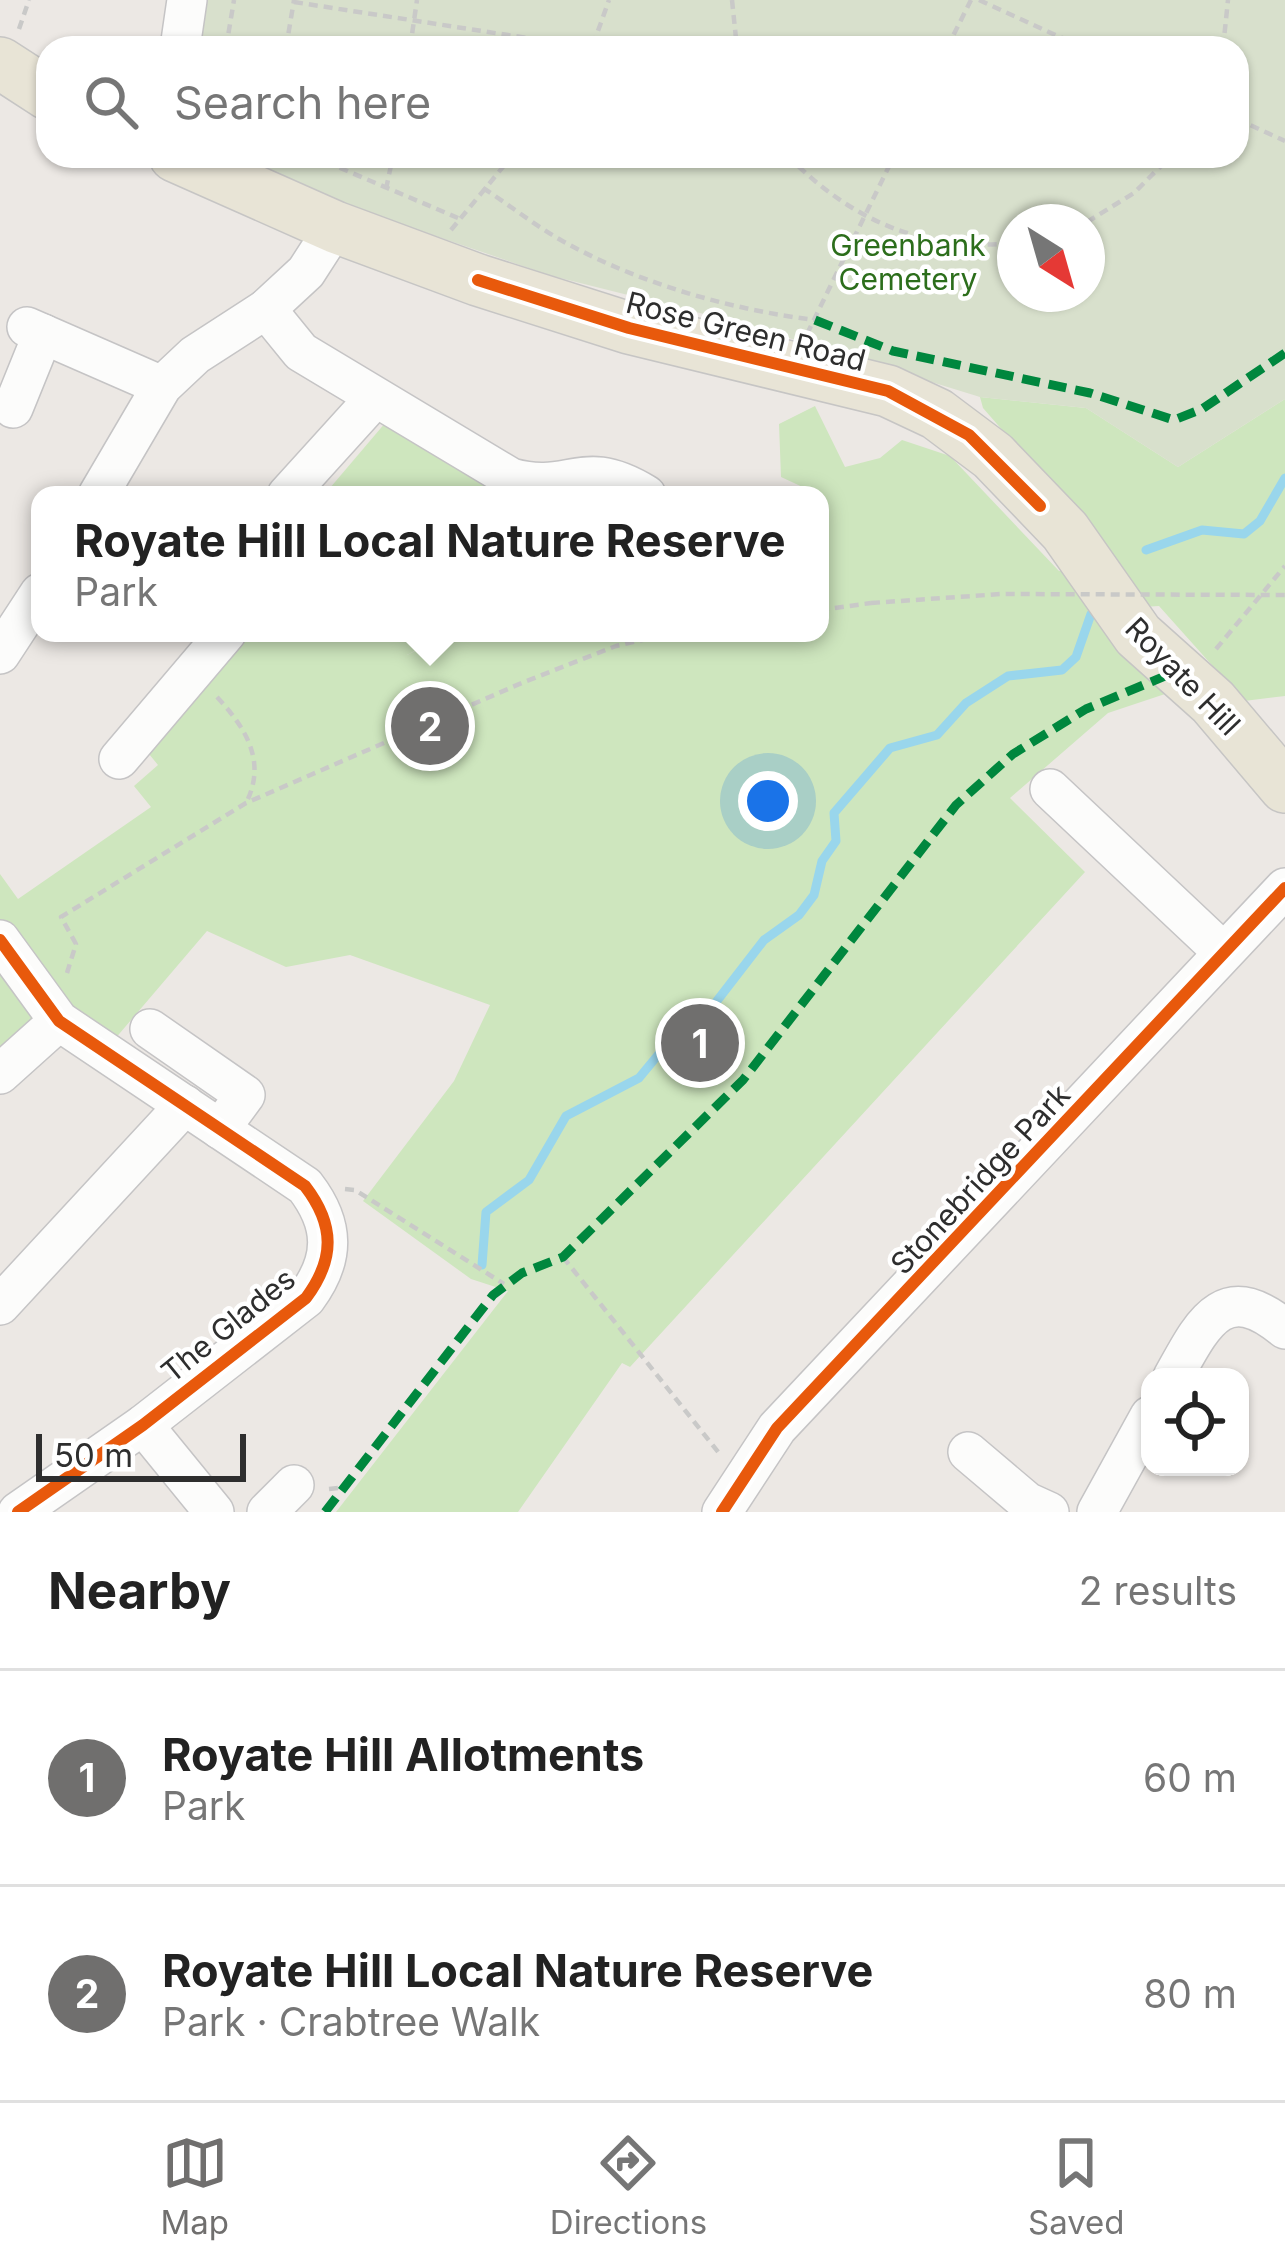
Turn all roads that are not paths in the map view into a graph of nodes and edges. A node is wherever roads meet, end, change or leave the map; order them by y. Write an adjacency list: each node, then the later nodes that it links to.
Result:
1 (187, 0): 2 (street)
2 (182, 36)
3 (1, 67): 4 (main road)
4 (36, 87)
5 (202, 168): 6 (main road, Rose Green Road)
6 (334, 227): 7 (street); 14 (main road, Rose Green Road)
7 (266, 309): 8 (street); 9 (street)
8 (162, 386): 10 (street); 11 (street)
9 (374, 399): 12 (street); 13 (street)
10 (6, 425)
11 (103, 486)
12 (295, 486)
13 (628, 486)
14 (1040, 506): 19 (main road, Royate Hill)
15 (24, 597): 17 (street)
16 (219, 642): 18 (street)
17 (0, 654)
18 (119, 759)
19 (1285, 788)
20 (1050, 789): 23 (street)
21 (1285, 888): 23 (street, Stonebridge Park)
22 (0, 940): 24 (street, The Glades)
23 (1222, 951): 35 (street, Stonebridge Park)
24 (59, 1021): 26 (street); 27 (street, The Glades)
25 (150, 1029): 28 (street)
26 (0, 1074)
27 (185, 1106): 28 (street, The Glades); 29 (street)
28 (220, 1129): 32 (street, The Glades)
29 (0, 1305)
30 (1281, 1317): 31 (street)
31 (1177, 1368)
32 (143, 1425): 36 (street, The Glades); 37 (street)
33 (1141, 1432): 39 (street)
34 (968, 1452): 38 (street)
35 (731, 1496)
36 (18, 1512)
37 (214, 1512)
38 (1049, 1512)
39 (1097, 1512)

